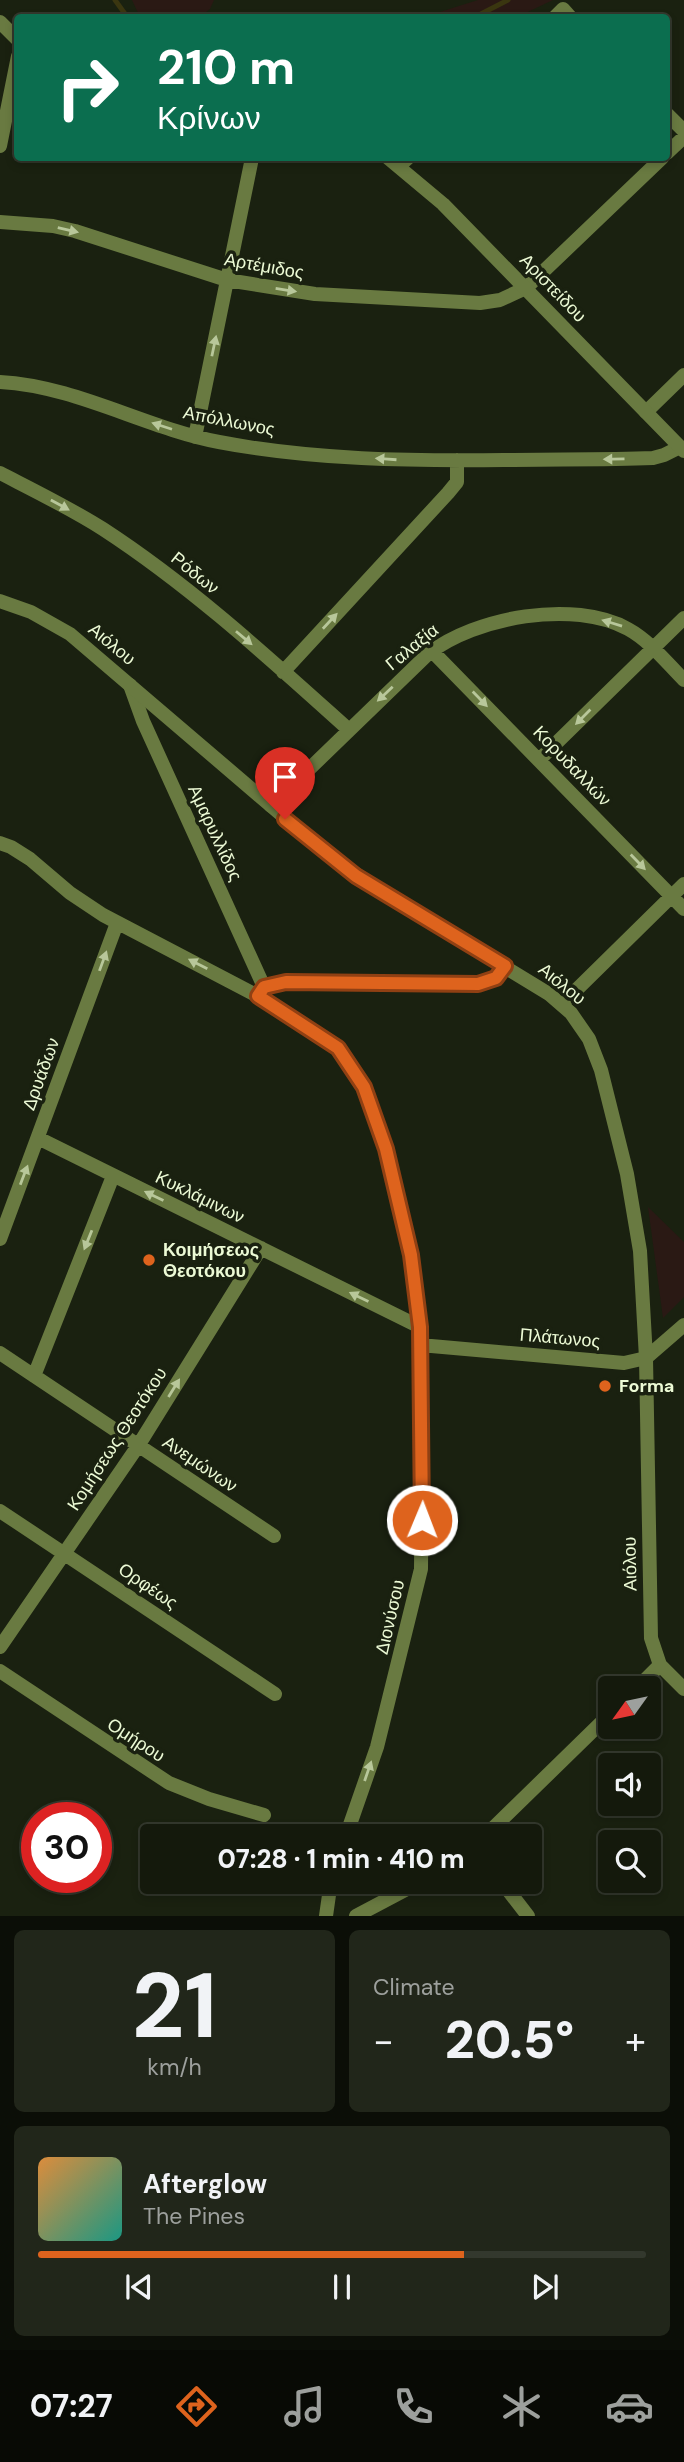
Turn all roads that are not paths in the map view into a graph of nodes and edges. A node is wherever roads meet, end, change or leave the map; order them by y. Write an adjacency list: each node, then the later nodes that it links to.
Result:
1 (0, 22): 2 (street)
2 (14, 36)
3 (14, 76): 7 (street)
4 (670, 117): 5 (street)
5 (684, 131)
6 (684, 137): 8 (street)
7 (0, 146)
8 (670, 150)
9 (251, 161): 13 (street)
10 (399, 161): 14 (street, Αριστείδου)
11 (659, 161): 14 (street)
12 (0, 222): 13 (street, Αρτέμιδος, one-way to 13)
13 (227, 281): 14 (street, Αρτέμιδος, one-way to 14); 18 (street, one-way to 13)
14 (526, 288): 17 (street, Αριστείδου)
15 (684, 375): 17 (street)
16 (0, 382): 18 (street, Απόλλωνος, one-way to 16)
17 (646, 412): 19 (street, Αριστείδου)
18 (195, 437): 20 (street, Απόλλωνος, one-way to 18)
19 (682, 449): 20 (street, Απόλλωνος, one-way to 20)
20 (457, 460): 26 (street, one-way to 20)
21 (0, 473): 26 (street, Ρόδων, one-way to 26)
22 (0, 601): 28 (street, Αιόλου)
23 (684, 618): 24 (street)
24 (653, 649): 25 (street, Γαλαξία, one-way to 25); 27 (street, Γαλαξία); 30 (street, one-way to 30)
25 (432, 650): 29 (street, Γαλαξία, one-way to 29); 30 (street, Κορυδαλλών, one-way to 30)
26 (284, 672): 29 (street, Ρόδων)
27 (684, 680)
28 (130, 685): 31 (street, Αιόλου); 38 (street, Αμαρυλλίδος)
29 (348, 729): 31 (street, Γαλαξία)
30 (539, 760): 34 (street, Κορυδαλλών, one-way to 34)
31 (271, 806): 37 (street, Αιόλου)
32 (1, 845): 36 (street, Διονύσου)
33 (684, 884): 34 (street)
34 (671, 896): 35 (street, Κορυδαλλών); 39 (street)
35 (684, 909)
36 (117, 923): 38 (street, Διονύσου, one-way to 36); 40 (street, Δρυάδων, one-way to 36)
37 (505, 966): 38 (street); 39 (street, Αιόλου)
38 (261, 991): 45 (street, Διονύσου)
39 (562, 1004): 48 (street, Αιόλου)
40 (38, 1138): 41 (street, Κυκλάμινων); 42 (street, Δρυάδων, one-way to 40)
41 (113, 1176): 43 (street, Κυκλάμινων, one-way to 41); 49 (street, one-way to 49)
42 (0, 1238)
43 (261, 1248): 45 (street, Κυκλάμινων, one-way to 43); 50 (street, Κομήσεως Θεοτόκου, one-way to 43)
44 (684, 1325): 48 (street)
45 (420, 1327): 46 (street, Διονύσου)
46 (420, 1345): 48 (street, Πλάτωνος); 62 (street, Διονύσου, one-way to 46)
47 (0, 1353): 49 (street, Ανεμώνων)
48 (646, 1358): 55 (street, Αιόλου)
49 (34, 1377): 50 (street, Ανεμώνων)
50 (138, 1446): 52 (street, Ανεμώνων); 53 (street, Κομήσεως Θεοτόκου)
51 (0, 1511): 53 (street, Ορφέως)
52 (274, 1536)
53 (64, 1553): 54 (street, Κομήσεως Θεοτόκου); 59 (street, Ορφέως)
54 (0, 1647)
55 (660, 1665): 57 (street); 58 (street)
56 (0, 1671): 61 (street, Ομήρου)
57 (649, 1676)
58 (684, 1689)
59 (275, 1694)
60 (598, 1726): 63 (street)
61 (264, 1815)
62 (350, 1824)
63 (497, 1824)
64 (329, 1894): 67 (street)
65 (397, 1894): 68 (street)
66 (511, 1894): 69 (street)
67 (326, 1916)
68 (356, 1916)
69 (528, 1916)

